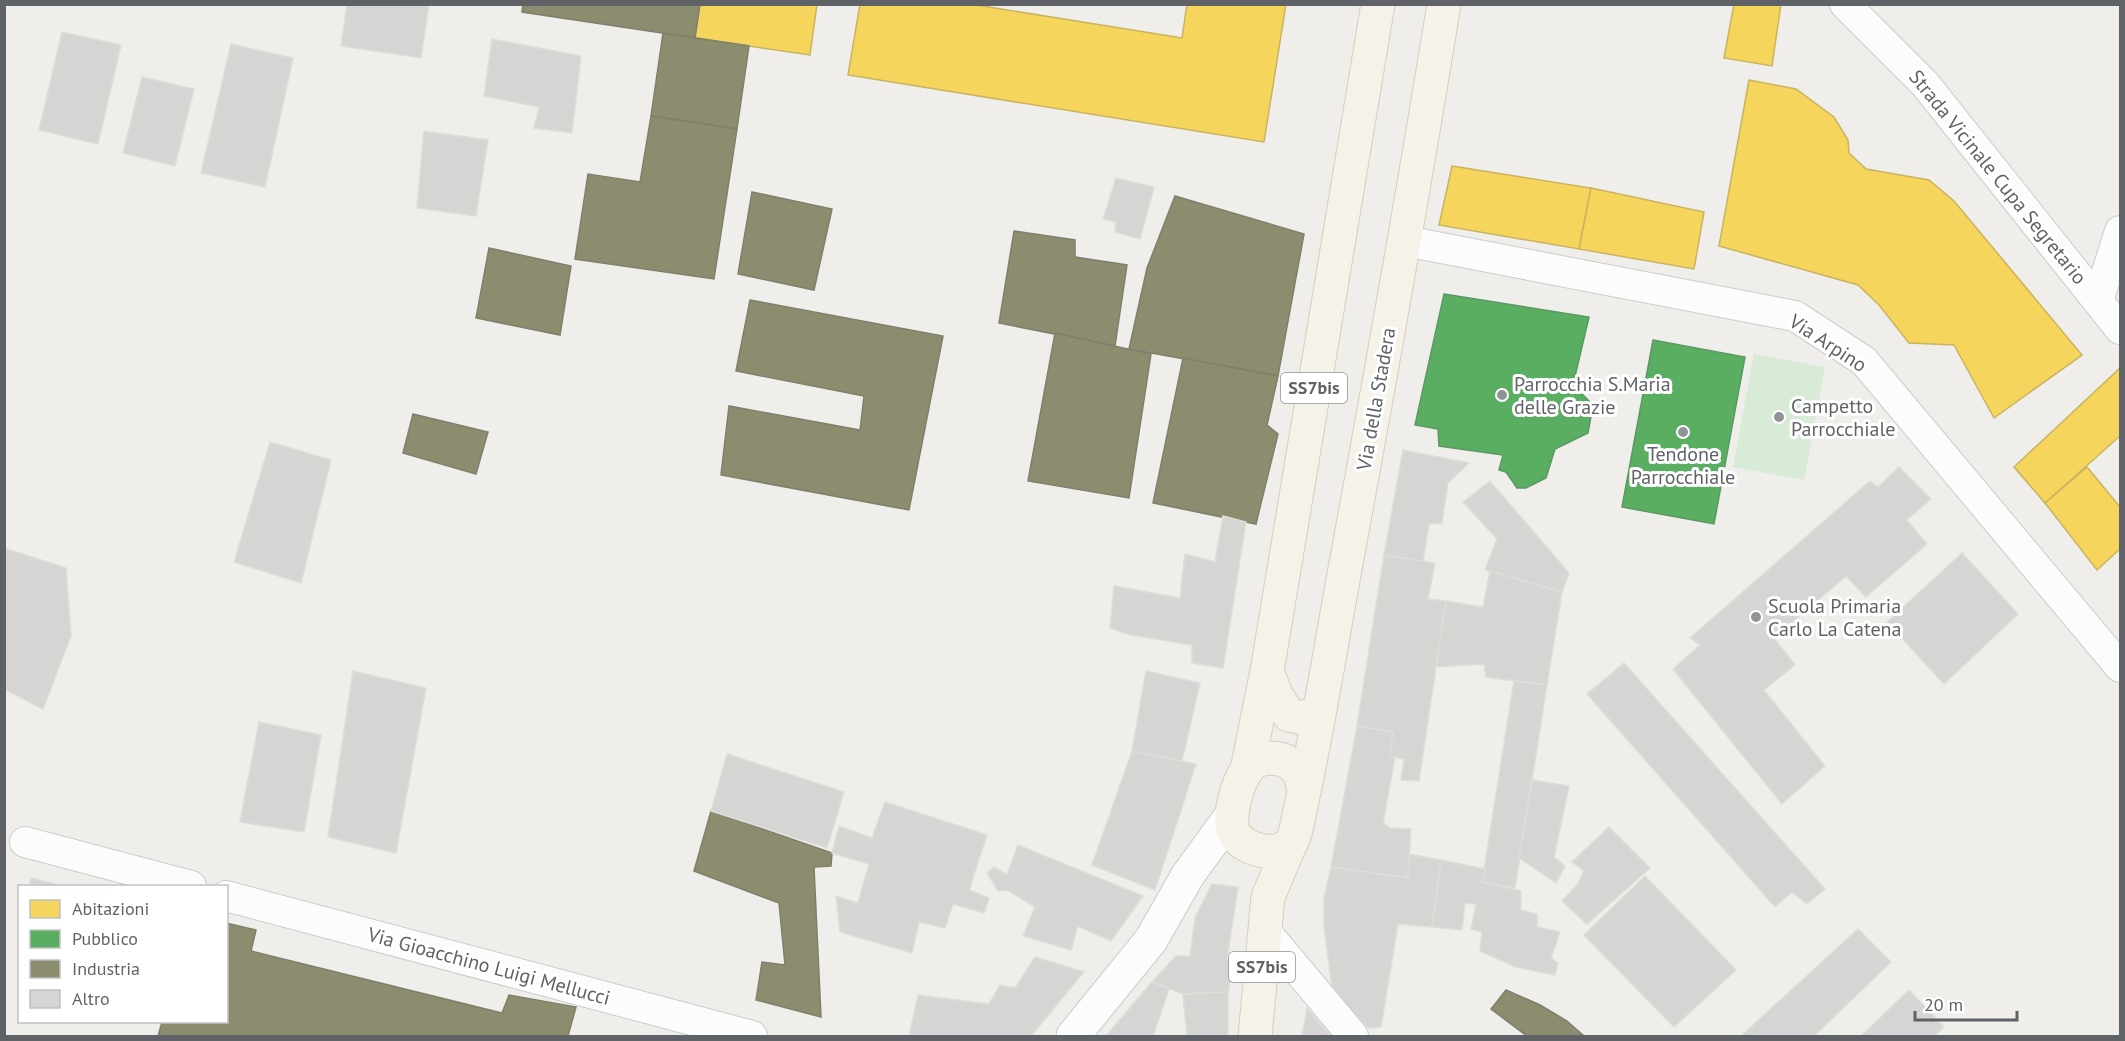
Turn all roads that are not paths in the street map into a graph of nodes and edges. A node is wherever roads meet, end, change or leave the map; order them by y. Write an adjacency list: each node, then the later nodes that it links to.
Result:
1 (1378, 4): 9 (main road, SS7bis)
2 (1444, 4): 5 (main road, Via della Stadera)
3 (1845, 4): 6 (street, Strada Vicinale Cupa Segretario)
4 (2121, 231): 6 (street)
5 (1405, 241): 8 (street, Via Arpino); 10 (main road, Via della Stadera)
6 (2098, 301): 7 (street, Strada Vicinale Cupa Segretario)
7 (2121, 329)
8 (2121, 667)
9 (1268, 671): 10 (main road); 11 (main road, SS7bis)
10 (1319, 711): 12 (main road, Via della Stadera)
11 (1247, 770): 12 (main road); 13 (main road)
12 (1304, 792): 14 (main road)
13 (1241, 835): 14 (main road); 18 (main road, SS7bis); 21 (street)
14 (1292, 840): 18 (main road, SS7bis)
15 (25, 842): 16 (street)
16 (187, 885)
17 (228, 897): 20 (street, Via Gioacchino Luigi Mellucci)
18 (1268, 897): 19 (main road, SS7bis)
19 (1266, 933): 22 (main road, SS7bis); 23 (street)
20 (752, 1036)
21 (1073, 1036)
22 (1255, 1036)
23 (1353, 1036)

